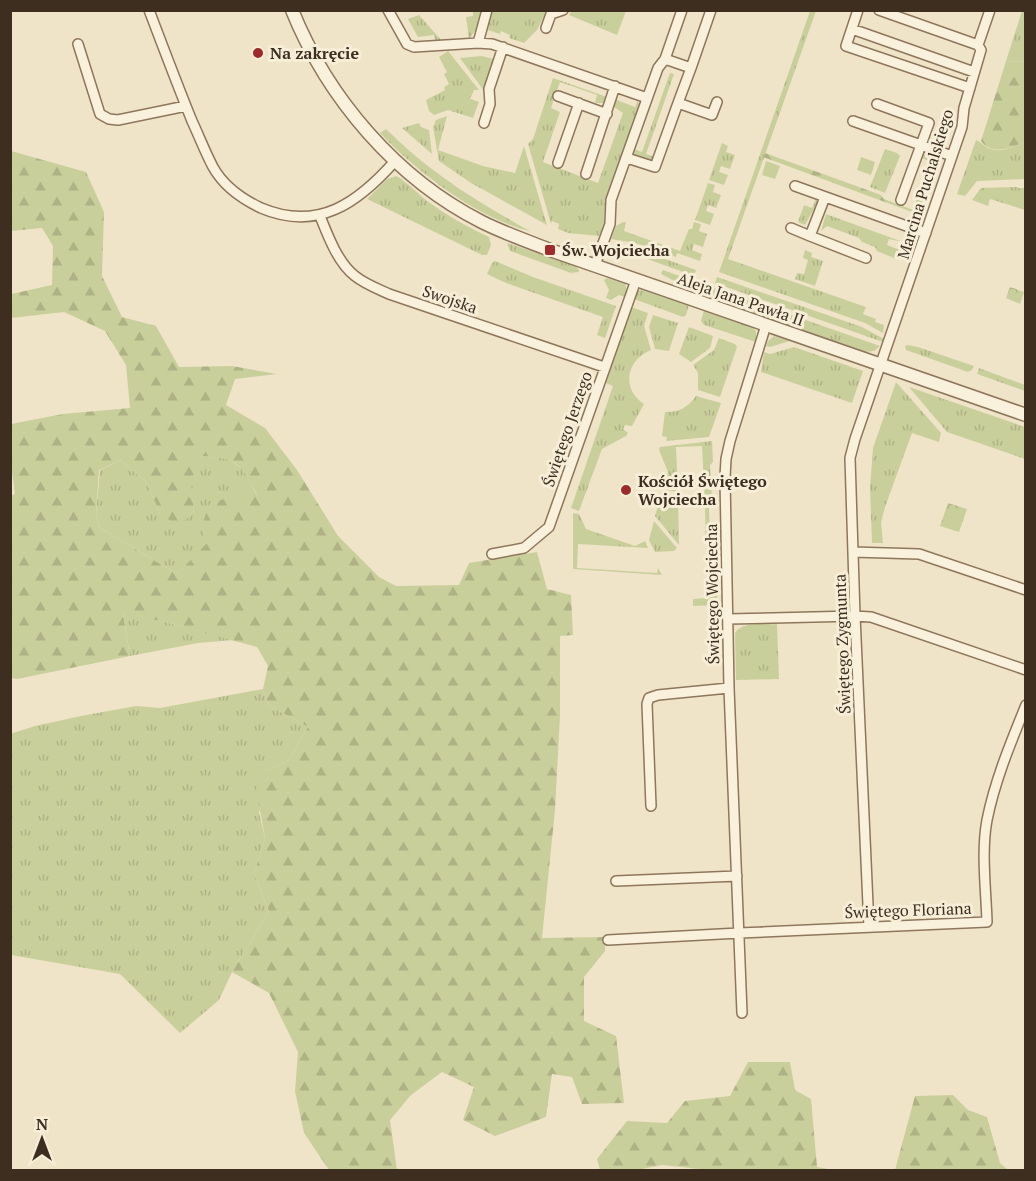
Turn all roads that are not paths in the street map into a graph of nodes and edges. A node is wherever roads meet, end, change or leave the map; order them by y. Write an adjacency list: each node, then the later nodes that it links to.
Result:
1 (149, 10): 28 (street)
2 (292, 10): 35 (street, Aleja Jana Pawła II)
3 (388, 10): 13 (street)
4 (487, 10): 13 (street)
5 (563, 10): 11 (street)
6 (682, 10): 17 (street)
7 (711, 10): 18 (street)
8 (858, 10): 12 (street)
9 (879, 10): 15 (street)
10 (990, 10): 15 (street, Marcina Puchalskiego)
11 (546, 28)
12 (852, 29): 19 (street); 21 (street)
13 (478, 43): 16 (street)
14 (78, 44): 28 (street)
15 (978, 45): 19 (street, Marcina Puchalskiego)
16 (502, 47): 20 (street); 31 (street)
17 (665, 59): 18 (street); 23 (street)
18 (691, 68): 26 (street)
19 (974, 72): 21 (street, Marcina Puchalskiego)
20 (615, 86): 23 (street); 29 (street)
21 (970, 88): 33 (street, Marcina Puchalskiego)
22 (558, 96): 25 (street)
23 (647, 98): 34 (street)
24 (717, 102): 26 (street)
25 (579, 103): 29 (street); 36 (street)
26 (678, 103): 34 (street)
27 (877, 104): 32 (street)
28 (186, 106): 41 (street)
29 (607, 114): 37 (street)
30 (853, 121): 32 (street)
31 (484, 123)
32 (920, 145): 33 (street); 40 (street)
33 (952, 156): 43 (street, Marcina Puchalskiego)
34 (627, 158): 46 (street)
35 (395, 161): 41 (street); 46 (street, Aleja Jana Pawła II)
36 (558, 163)
37 (586, 174)
38 (795, 186): 39 (street)
39 (825, 197): 43 (street); 44 (street)
40 (901, 200)
41 (320, 216): 50 (street, Swojska)
42 (791, 228): 44 (street)
43 (926, 233): 49 (street, Marcina Puchalskiego)
44 (810, 236): 45 (street)
45 (866, 258)
46 (595, 265): 47 (street, Aleja Jana Pawła II)
47 (636, 280): 48 (street, Aleja Jana Pawła II); 50 (street, Świętego Jerzego)
48 (766, 325): 49 (street, Aleja Jana Pawła II); 56 (street, Świętego Wojciecha)
49 (881, 365): 51 (street, Aleja Jana Pawła II); 52 (street, Świętego Zygmunta)
50 (604, 367): 53 (street, Świętego Jerzego)
51 (1026, 416)
52 (853, 552): 54 (street); 55 (street, Świętego Zygmunta)
53 (492, 554)
54 (1026, 590)
55 (855, 616): 56 (street); 57 (street); 63 (street, Świętego Zygmunta)
56 (728, 619): 58 (street, Świętego Wojciecha)
57 (1026, 670)
58 (729, 688): 60 (street, Świętego Wojciecha); 61 (street, Świętego Wojciecha)
59 (1026, 705): 63 (street, Świętego Floriana)
60 (651, 806)
61 (736, 876): 62 (street); 64 (street, Świętego Wojciecha)
62 (616, 881)
63 (869, 927): 64 (street, Świętego Floriana)
64 (739, 933): 65 (street, Świętego Floriana); 66 (street, Świętego Wojciecha)
65 (608, 940)
66 (742, 1013)

